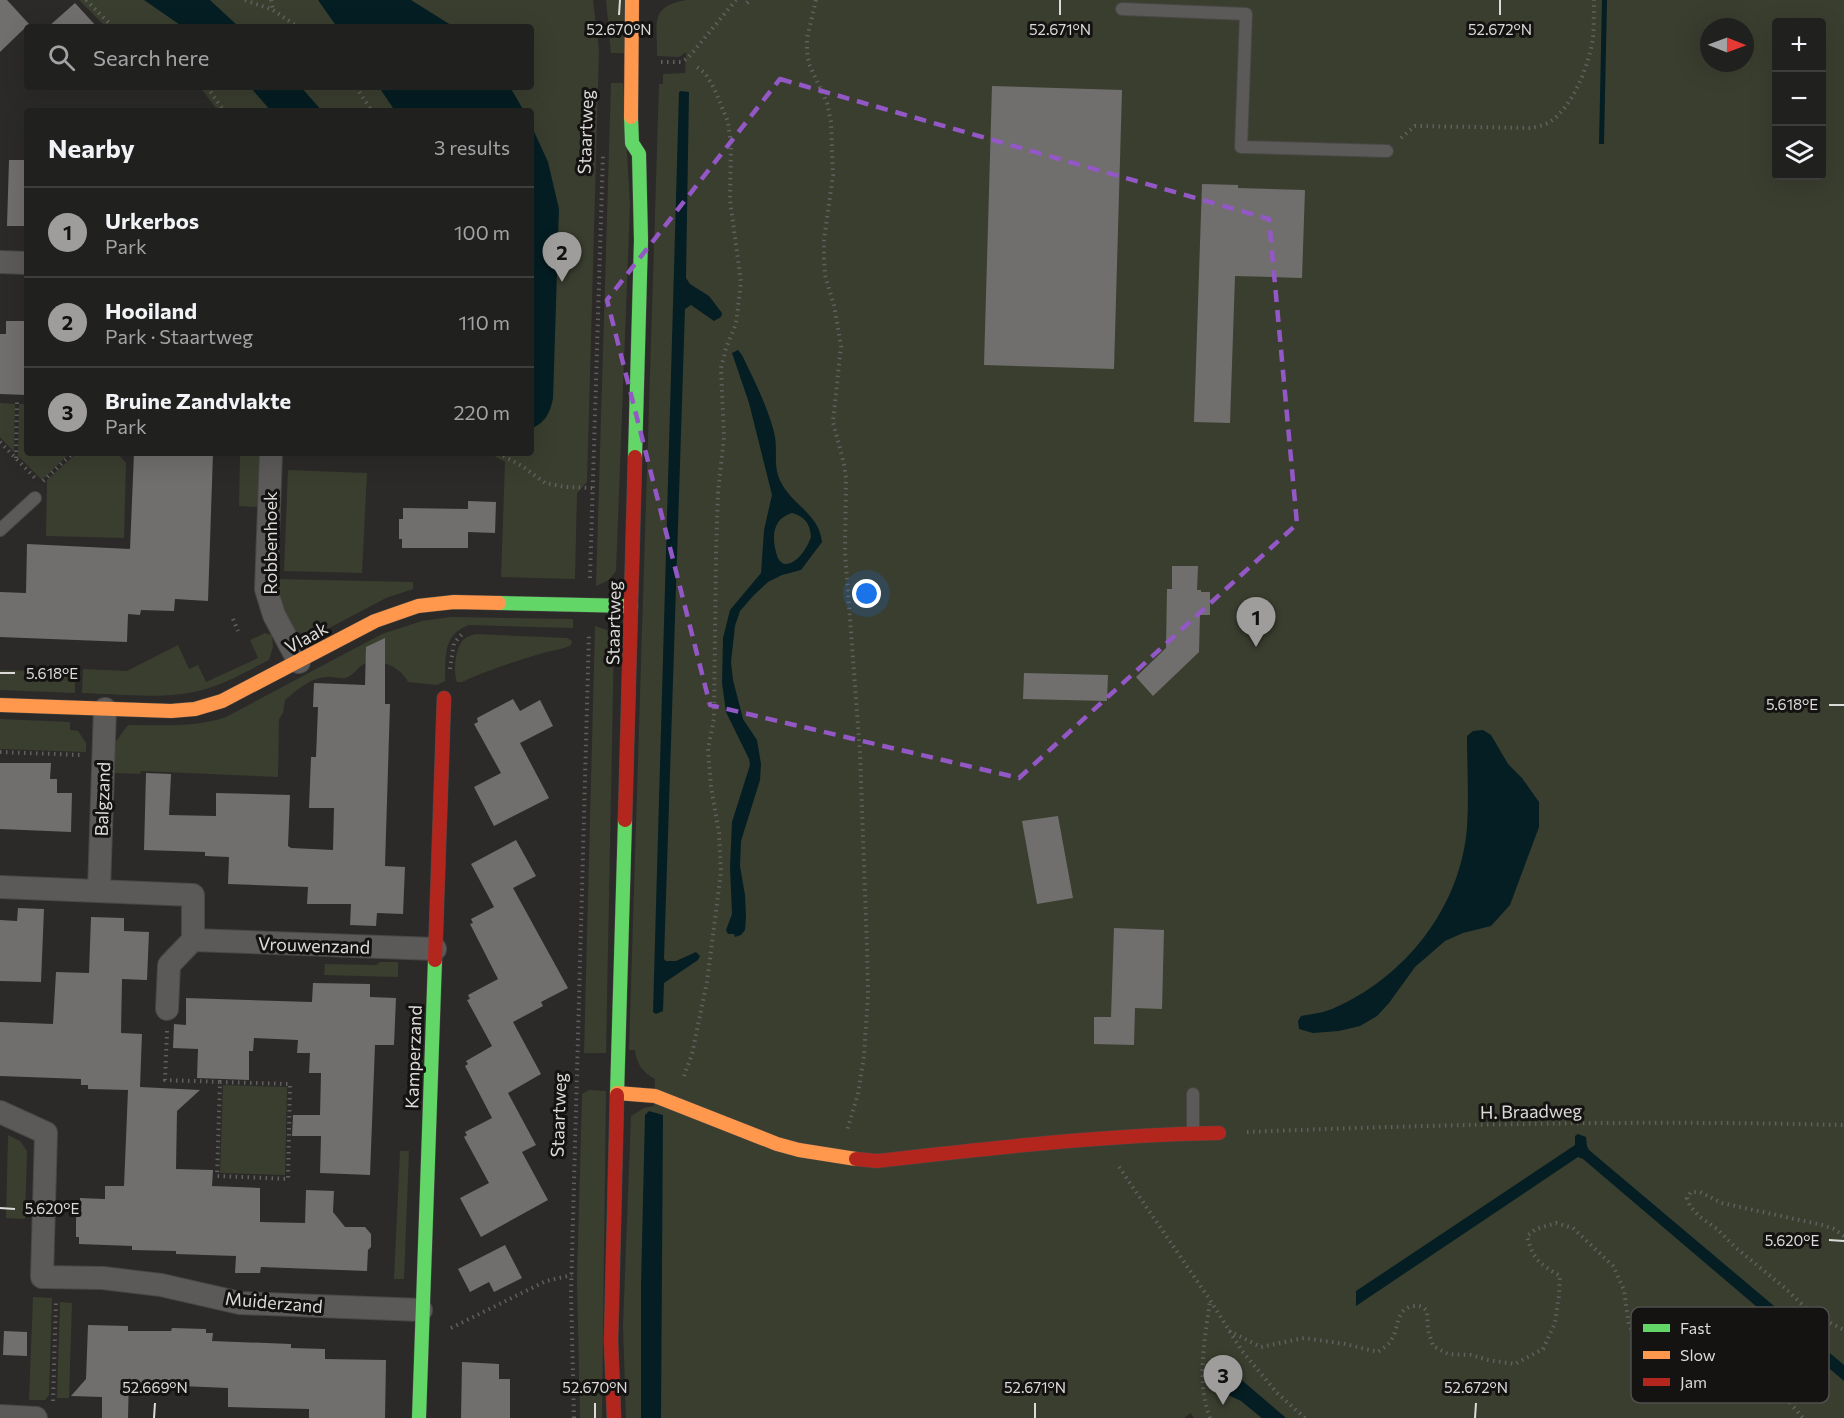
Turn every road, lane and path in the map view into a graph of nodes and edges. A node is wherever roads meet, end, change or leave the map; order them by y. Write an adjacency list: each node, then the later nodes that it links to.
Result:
1 (86, 0): 10 (path)
2 (245, 0): 9 (path)
3 (271, 0): 9 (path)
4 (632, 0): 32 (street, Staartweg)
5 (736, 0): 12 (path)
6 (816, 0): 60 (path)
7 (1594, 0): 19 (path)
8 (1122, 9): 19 (lane)
9 (273, 10): 11 (path)
10 (110, 24)
11 (294, 24)
12 (657, 62)
13 (694, 65): 52 (path)
14 (209, 90): 16 (path)
15 (358, 90): 17 (path)
16 (222, 108)
17 (370, 108)
18 (603, 144): 28 (path, Staartweg)
19 (1387, 151)
20 (0, 262): 21 (street)
21 (24, 263)
22 (17, 402): 27 (path)
23 (0, 442): 27 (path)
24 (71, 456): 27 (path)
25 (271, 456): 37 (street, Robbenhoek)
26 (504, 456): 28 (path)
27 (16, 459)
28 (593, 488): 31 (path, Staartweg)
29 (35, 498): 30 (lane)
30 (0, 530)
31 (590, 579)
32 (631, 606): 37 (street, Vlaak); 53 (street, Staartweg)
33 (233, 619): 35 (path)
34 (468, 630): 38 (path)
35 (238, 631)
36 (589, 633): 49 (path, Staartweg)
37 (299, 662): 41 (street, Vlaak)
38 (450, 675)
39 (444, 698): 47 (street, Kamperzand)
40 (0, 705): 41 (street, Vlaak)
41 (105, 709): 45 (street, Balgzand)
42 (0, 752): 43 (path)
43 (89, 755)
44 (0, 887): 45 (street)
45 (99, 890): 46 (street)
46 (193, 940): 47 (street, Vrouwenzand); 48 (street)
47 (435, 949): 66 (street, Kamperzand)
48 (167, 1009): 51 (path)
49 (578, 1058): 50 (path); 62 (path, Staartweg)
50 (584, 1058)
51 (220, 1082): 51 (path)
52 (682, 1082)
53 (617, 1094): 60 (street); 76 (street, Staartweg)
54 (1193, 1094): 58 (lane)
55 (0, 1112): 63 (street)
56 (1844, 1125): 57 (path, H. Braadweg)
57 (1219, 1133): 58 (street)
58 (1193, 1134): 59 (street)
59 (1100, 1139): 60 (street); 64 (path)
60 (845, 1158)
61 (1844, 1236): 65 (path)
62 (572, 1275): 66 (path); 75 (path, Staartweg)
63 (56, 1278): 66 (street, Muiderzand); 73 (path)
64 (1210, 1300): 70 (path); 77 (path)
65 (1805, 1307)
66 (421, 1320): 74 (street, Kamperzand)
67 (1829, 1322): 69 (path)
68 (1631, 1329): 70 (path)
69 (1844, 1330)
70 (1229, 1331): 78 (path)
71 (1790, 1403): 79 (path)
72 (0, 1416): 73 (street)
73 (36, 1418)
74 (419, 1418)
75 (574, 1418)
76 (614, 1418)
77 (1210, 1418)
78 (1305, 1418)
79 (1803, 1418)

